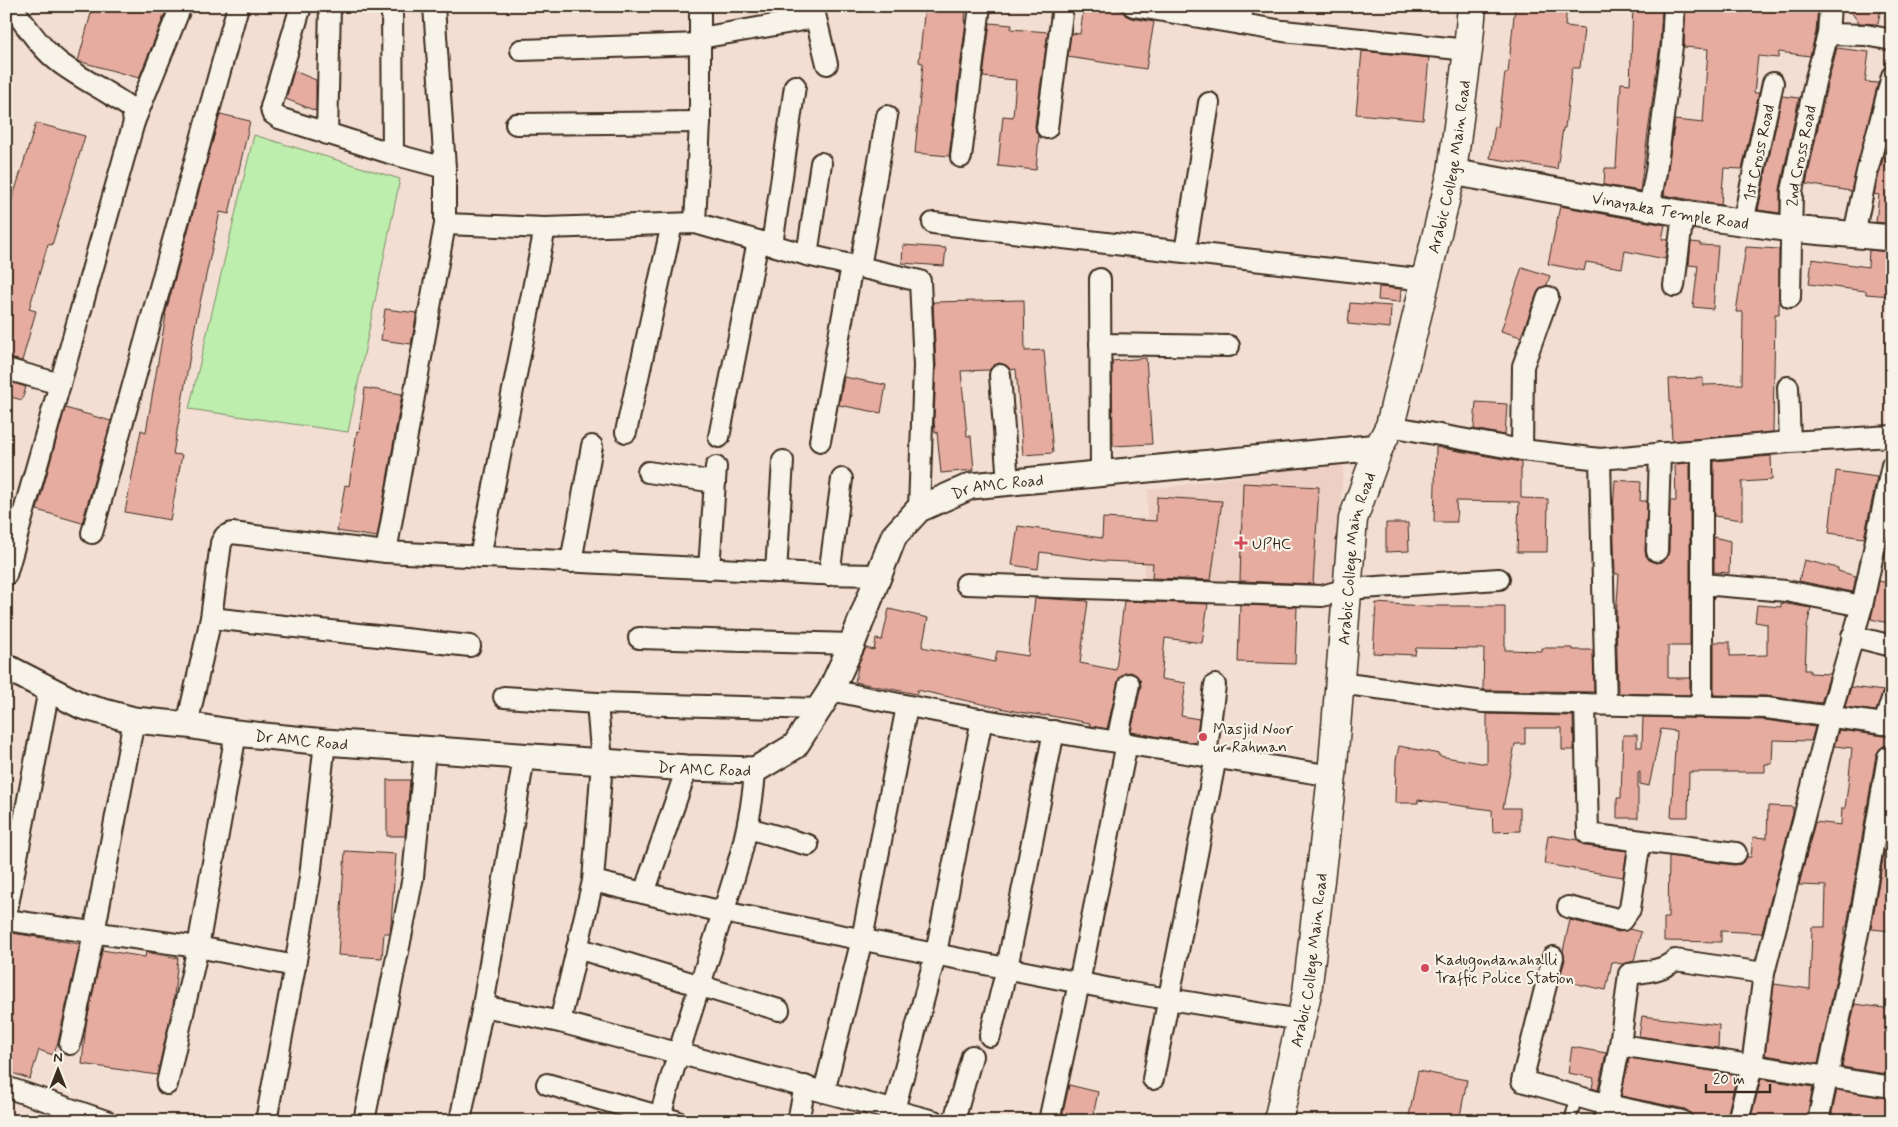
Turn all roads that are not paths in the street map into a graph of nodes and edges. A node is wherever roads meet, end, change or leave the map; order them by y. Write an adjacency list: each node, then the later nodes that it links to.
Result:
1 (11, 6): 28 (street)
2 (182, 6): 28 (street)
3 (238, 6): 82 (street)
4 (301, 6): 32 (street)
5 (330, 6): 32 (street)
6 (392, 6): 33 (street)
7 (434, 6): 36 (street)
8 (700, 6): 19 (street)
9 (980, 6): 34 (street)
10 (1063, 6): 31 (street)
11 (1133, 6): 16 (street)
12 (1472, 6): 21 (main road, Arabic College Main Road)
13 (1674, 6): 38 (street)
14 (1830, 6): 17 (street, 2nd Cross Road)
15 (814, 12): 19 (street); 22 (street)
16 (1241, 15): 21 (street)
17 (1828, 34): 18 (street); 46 (street, 2nd Cross Road)
18 (1892, 40)
19 (700, 41): 20 (street); 29 (street)
20 (521, 50)
21 (1468, 50): 37 (main road, Arabic College Main Road)
22 (827, 64)
23 (1892, 76): 47 (street)
24 (1773, 83): 40 (street, 1st Cross Road)
25 (795, 86): 49 (street)
26 (1209, 103): 50 (street)
27 (887, 116): 52 (street)
28 (134, 122): 62 (street)
29 (700, 122): 30 (street); 41 (street)
30 (516, 124)
31 (1047, 128)
32 (327, 134): 33 (street)
33 (393, 154): 36 (street)
34 (961, 157)
35 (821, 163): 51 (street)
36 (445, 168): 43 (street)
37 (1452, 172): 38 (street, Vinayaka Temple Road); 54 (main road, Arabic College Main Road)
38 (1649, 208): 39 (street, Vinayaka Temple Road)
39 (1683, 214): 40 (street, Vinayaka Temple Road); 55 (street)
40 (1743, 222): 46 (street, Vinayaka Temple Road)
41 (696, 223): 44 (street); 49 (street)
42 (933, 223): 50 (street)
43 (446, 224): 45 (street); 84 (street)
44 (672, 224): 45 (street); 64 (street)
45 (545, 228): 85 (street)
46 (1792, 229): 47 (street, Vinayaka Temple Road); 57 (street, 2nd Cross Road)
47 (1854, 234): 48 (street, Vinayaka Temple Road)
48 (1892, 238)
49 (765, 243): 51 (street); 66 (street)
50 (1185, 252): 54 (street)
51 (808, 254): 52 (street)
52 (856, 266): 68 (street); 81 (street)
53 (1100, 279): 58 (street)
54 (1426, 280): 67 (main road, Arabic College Main Road)
55 (1674, 286)
56 (1548, 297): 71 (street)
57 (1790, 297)
58 (1100, 344): 59 (street); 78 (street)
59 (1229, 346)
60 (6, 369): 62 (street)
61 (1000, 375): 80 (street)
62 (60, 384): 91 (street)
63 (1788, 387): 69 (street)
64 (626, 432)
65 (1892, 436): 69 (street)
66 (719, 437)
67 (1384, 437): 71 (street); 78 (street, Dr AMC Road); 95 (main road, Arabic College Main Road)
68 (820, 441)
69 (1790, 442): 72 (street)
70 (592, 446): 86 (street)
71 (1522, 450): 74 (street)
72 (1702, 450): 73 (street); 94 (street)
73 (1660, 453): 74 (street); 83 (street)
74 (1600, 459): 113 (street)
75 (783, 461): 88 (street)
76 (1892, 465): 96 (street)
77 (648, 472): 87 (street)
78 (1101, 474): 80 (street, Dr AMC Road)
79 (842, 479): 89 (street)
80 (1008, 483): 81 (street, Dr AMC Road)
81 (919, 510): 90 (street, Dr AMC Road)
82 (92, 533)
83 (1657, 551)
84 (386, 552): 85 (street); 97 (street)
85 (480, 557): 86 (street)
86 (571, 562): 87 (street)
87 (709, 569): 88 (street)
88 (776, 572): 89 (street)
89 (829, 575): 90 (street)
90 (879, 575): 100 (street, Dr AMC Road)
91 (6, 576)
92 (1499, 579): 95 (street)
93 (966, 584): 95 (street)
94 (1702, 584): 96 (street); 115 (street)
95 (1347, 588): 104 (main road, Arabic College Main Road)
96 (1862, 606): 98 (street)
97 (212, 618): 101 (street); 119 (street)
98 (1852, 636): 102 (street); 116 (street)
99 (639, 638): 100 (street)
100 (852, 644): 110 (street, Dr AMC Road)
101 (470, 646)
102 (1892, 646)
103 (6, 667): 107 (street, Dr AMC Road)
104 (1339, 682): 112 (street); 132 (main road, Arabic College Main Road)
105 (1130, 684): 124 (street)
106 (1215, 685): 126 (street)
107 (49, 688): 118 (street, Dr AMC Road); 142 (street)
108 (504, 697): 111 (street)
109 (1892, 699): 120 (street)
110 (825, 700): 111 (street); 114 (street); 131 (street, Dr AMC Road)
111 (598, 704): 129 (street)
112 (1585, 704): 113 (street); 135 (street)
113 (1606, 704): 115 (street)
114 (906, 706): 117 (street); 145 (street)
115 (1702, 706): 116 (street)
116 (1830, 716): 120 (street); 152 (street)
117 (982, 719): 121 (street); 148 (street)
118 (134, 720): 119 (street, Dr AMC Road); 144 (street)
119 (188, 725): 122 (street, Dr AMC Road)
120 (1888, 725)
121 (1054, 731): 124 (street); 151 (street)
122 (236, 733): 123 (street, Dr AMC Road); 146 (street)
123 (325, 742): 125 (street, Dr AMC Road); 150 (street)
124 (1122, 742): 126 (street); 153 (street)
125 (425, 750): 127 (street, Dr AMC Road); 180 (street)
126 (1211, 756): 132 (street); 155 (street)
127 (524, 757): 129 (street, Dr AMC Road); 156 (street)
128 (1888, 757): 133 (street)
129 (602, 762): 130 (street, Dr AMC Road); 138 (street)
130 (688, 768): 131 (street, Dr AMC Road); 139 (street)
131 (755, 770): 134 (street)
132 (1332, 776): 158 (main road, Arabic College Main Road)
133 (1887, 798): 166 (street)
134 (748, 828): 136 (street); 141 (street)
135 (1640, 841): 137 (street); 140 (street)
136 (808, 845)
137 (1736, 854)
138 (593, 881): 139 (street); 147 (street)
139 (644, 893): 141 (street)
140 (1568, 907)
141 (723, 912): 145 (street); 154 (street)
142 (6, 915)
143 (6, 920): 144 (street)
144 (94, 932): 146 (street); 161 (street)
145 (862, 939): 148 (street); 173 (street)
146 (198, 947): 150 (street); 168 (street)
147 (577, 948): 154 (street); 159 (street)
148 (936, 954): 151 (street); 175 (street)
149 (1553, 957): 176 (street)
150 (295, 966): 179 (street)
151 (1007, 968): 153 (street); 160 (street)
152 (1764, 973): 162 (street); 165 (street)
153 (1079, 982): 155 (street); 185 (street)
154 (700, 985): 157 (street); 163 (street)
155 (1168, 999): 158 (street); 167 (street)
156 (483, 1006): 159 (street); 181 (street)
157 (779, 1010)
158 (1300, 1020): 186 (main road, Arabic College Main Road)
159 (560, 1022): 163 (street)
160 (990, 1036)
161 (70, 1044)
162 (1620, 1045): 165 (street); 176 (street)
163 (678, 1053): 170 (street); 177 (street)
164 (972, 1056): 184 (street)
165 (1752, 1066): 166 (street); 189 (street)
166 (1827, 1077): 172 (street); 190 (street)
167 (1153, 1079)
168 (167, 1084)
169 (547, 1084): 177 (street)
170 (805, 1086): 173 (street); 182 (street)
171 (6, 1087): 178 (street)
172 (1892, 1087)
173 (824, 1092): 175 (street)
174 (1574, 1106): 187 (lane)
175 (894, 1110): 183 (street)
176 (1606, 1113): 188 (street)
177 (665, 1119)
178 (106, 1121)
179 (266, 1121)
180 (364, 1121)
181 (460, 1121)
182 (798, 1121)
183 (934, 1121)
184 (954, 1121)
185 (1049, 1121)
186 (1278, 1121)
187 (1570, 1121)
188 (1682, 1121)
189 (1738, 1121)
190 (1818, 1121)

